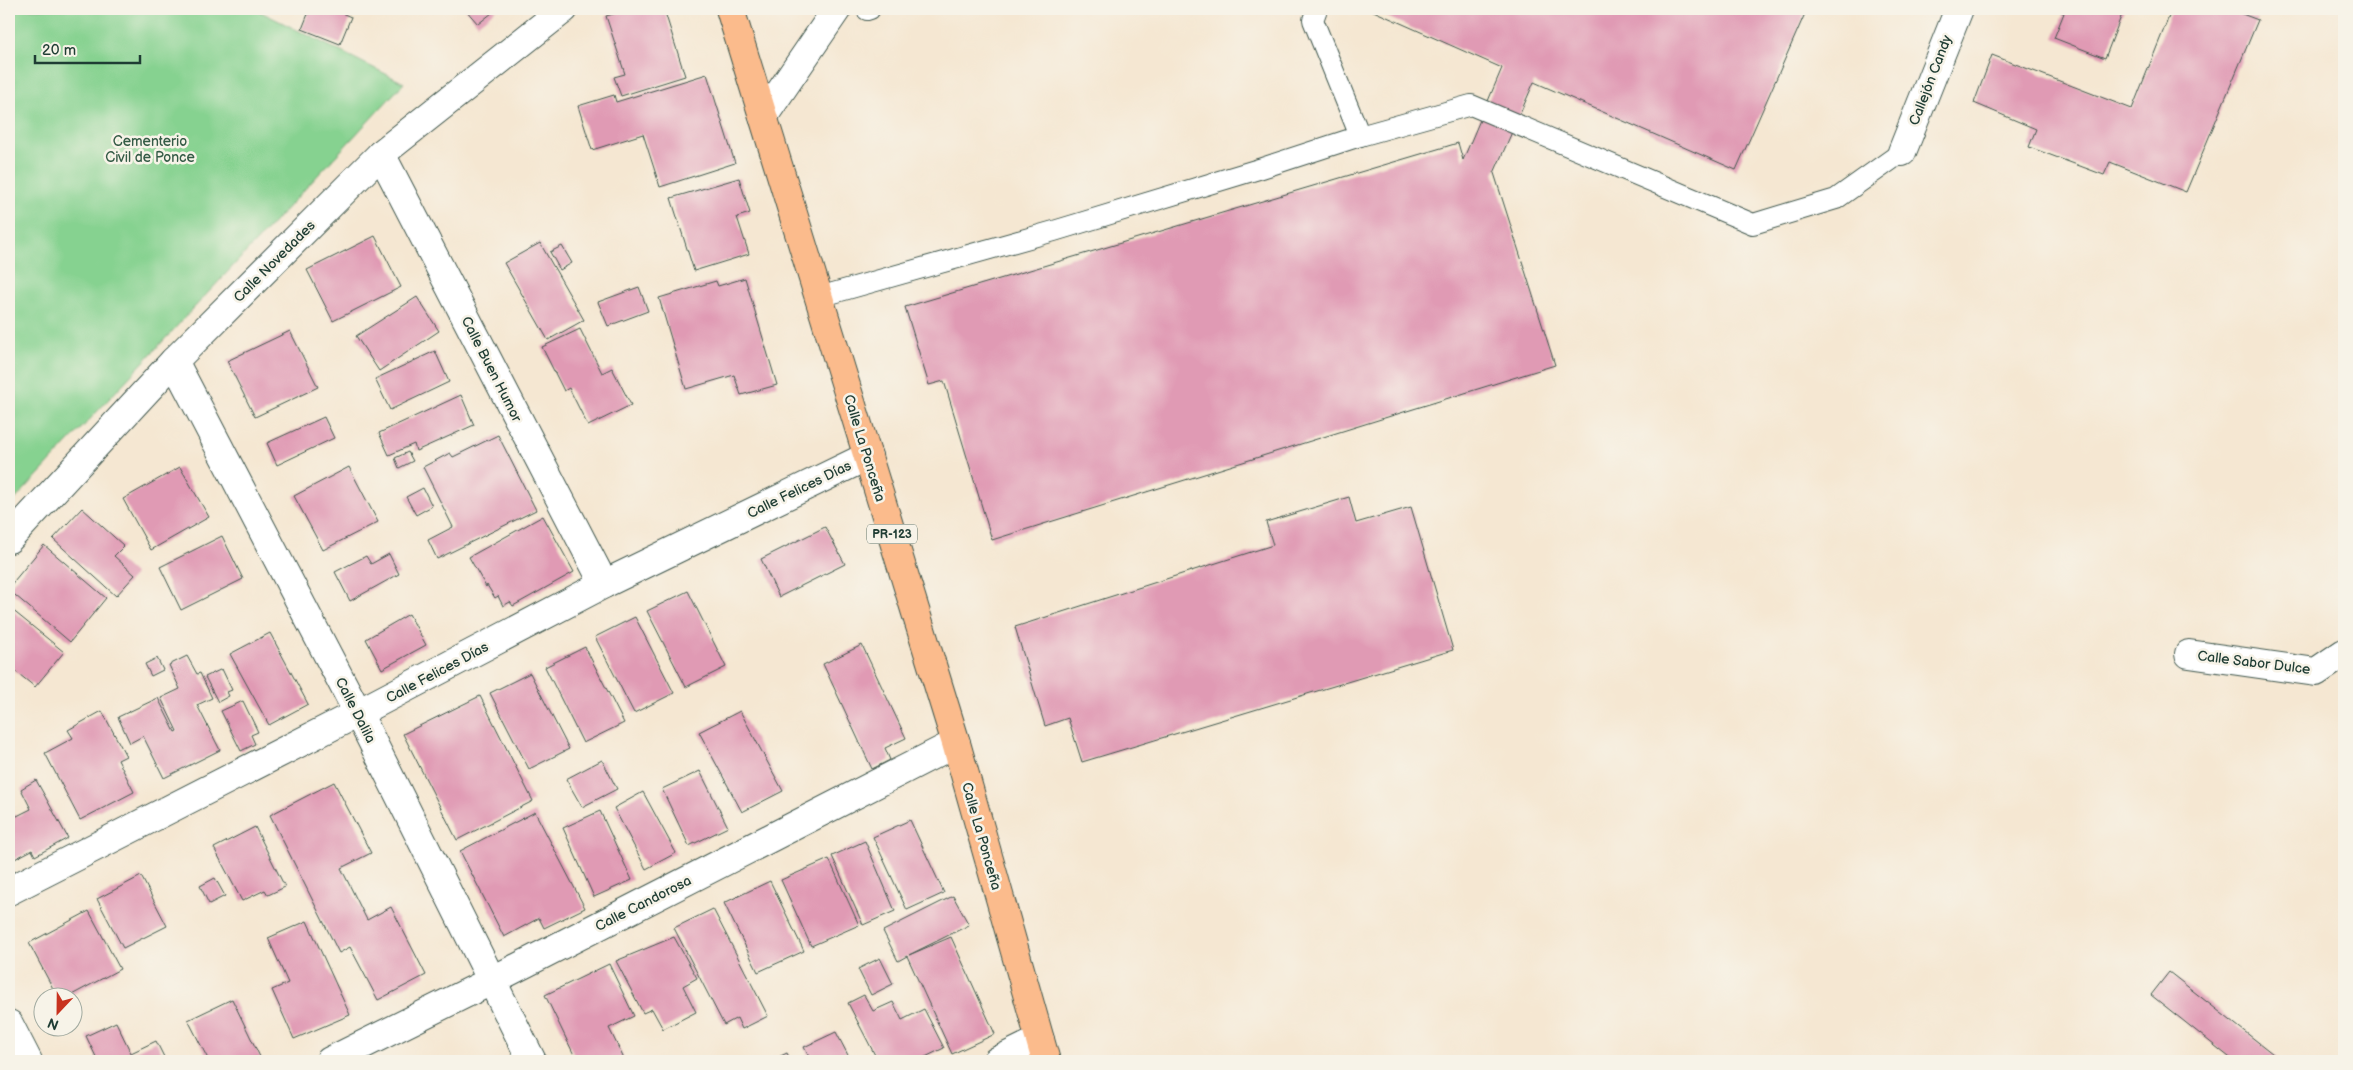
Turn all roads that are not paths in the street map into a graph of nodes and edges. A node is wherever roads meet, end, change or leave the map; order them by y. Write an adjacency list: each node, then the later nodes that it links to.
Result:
1 (564, 9): 9 (street, Calle Novedades)
2 (730, 9): 6 (main road, Calle La Ponceña / PR-123)
3 (837, 9): 6 (street)
4 (1317, 9): 7 (lane)
5 (1959, 9): 8 (street, Callejón Candy)
6 (763, 117): 10 (main road, Calle La Ponceña / PR-123)
7 (1360, 136): 8 (lane); 10 (lane)
8 (1902, 152)
9 (381, 154): 11 (street, Calle Novedades); 14 (street, Calle Buen Humor)
10 (819, 297): 12 (main road, Calle La Ponceña / PR-123)
11 (174, 361): 13 (street, Calle Novedades); 17 (street, Calle Dalila)
12 (868, 456): 14 (street, Calle Felices Días); 18 (main road, Calle La Ponceña / PR-123)
13 (9, 540)
14 (604, 584): 17 (street, Calle Felices Días)
15 (2344, 653): 16 (street, Calle Sabor Dulce)
16 (2189, 654)
17 (358, 713): 19 (street, Calle Felices Días); 20 (street, Calle Dalila)
18 (956, 742): 20 (street, Calle Candorosa); 22 (main road, Calle La Ponceña / PR-123)
19 (9, 891)
20 (491, 981): 24 (street, Calle Candorosa); 25 (street, Calle Dalila)
21 (9, 1024): 23 (street)
22 (1043, 1051): 26 (street)
23 (28, 1061)
24 (330, 1061)
25 (532, 1061)
26 (997, 1061)

